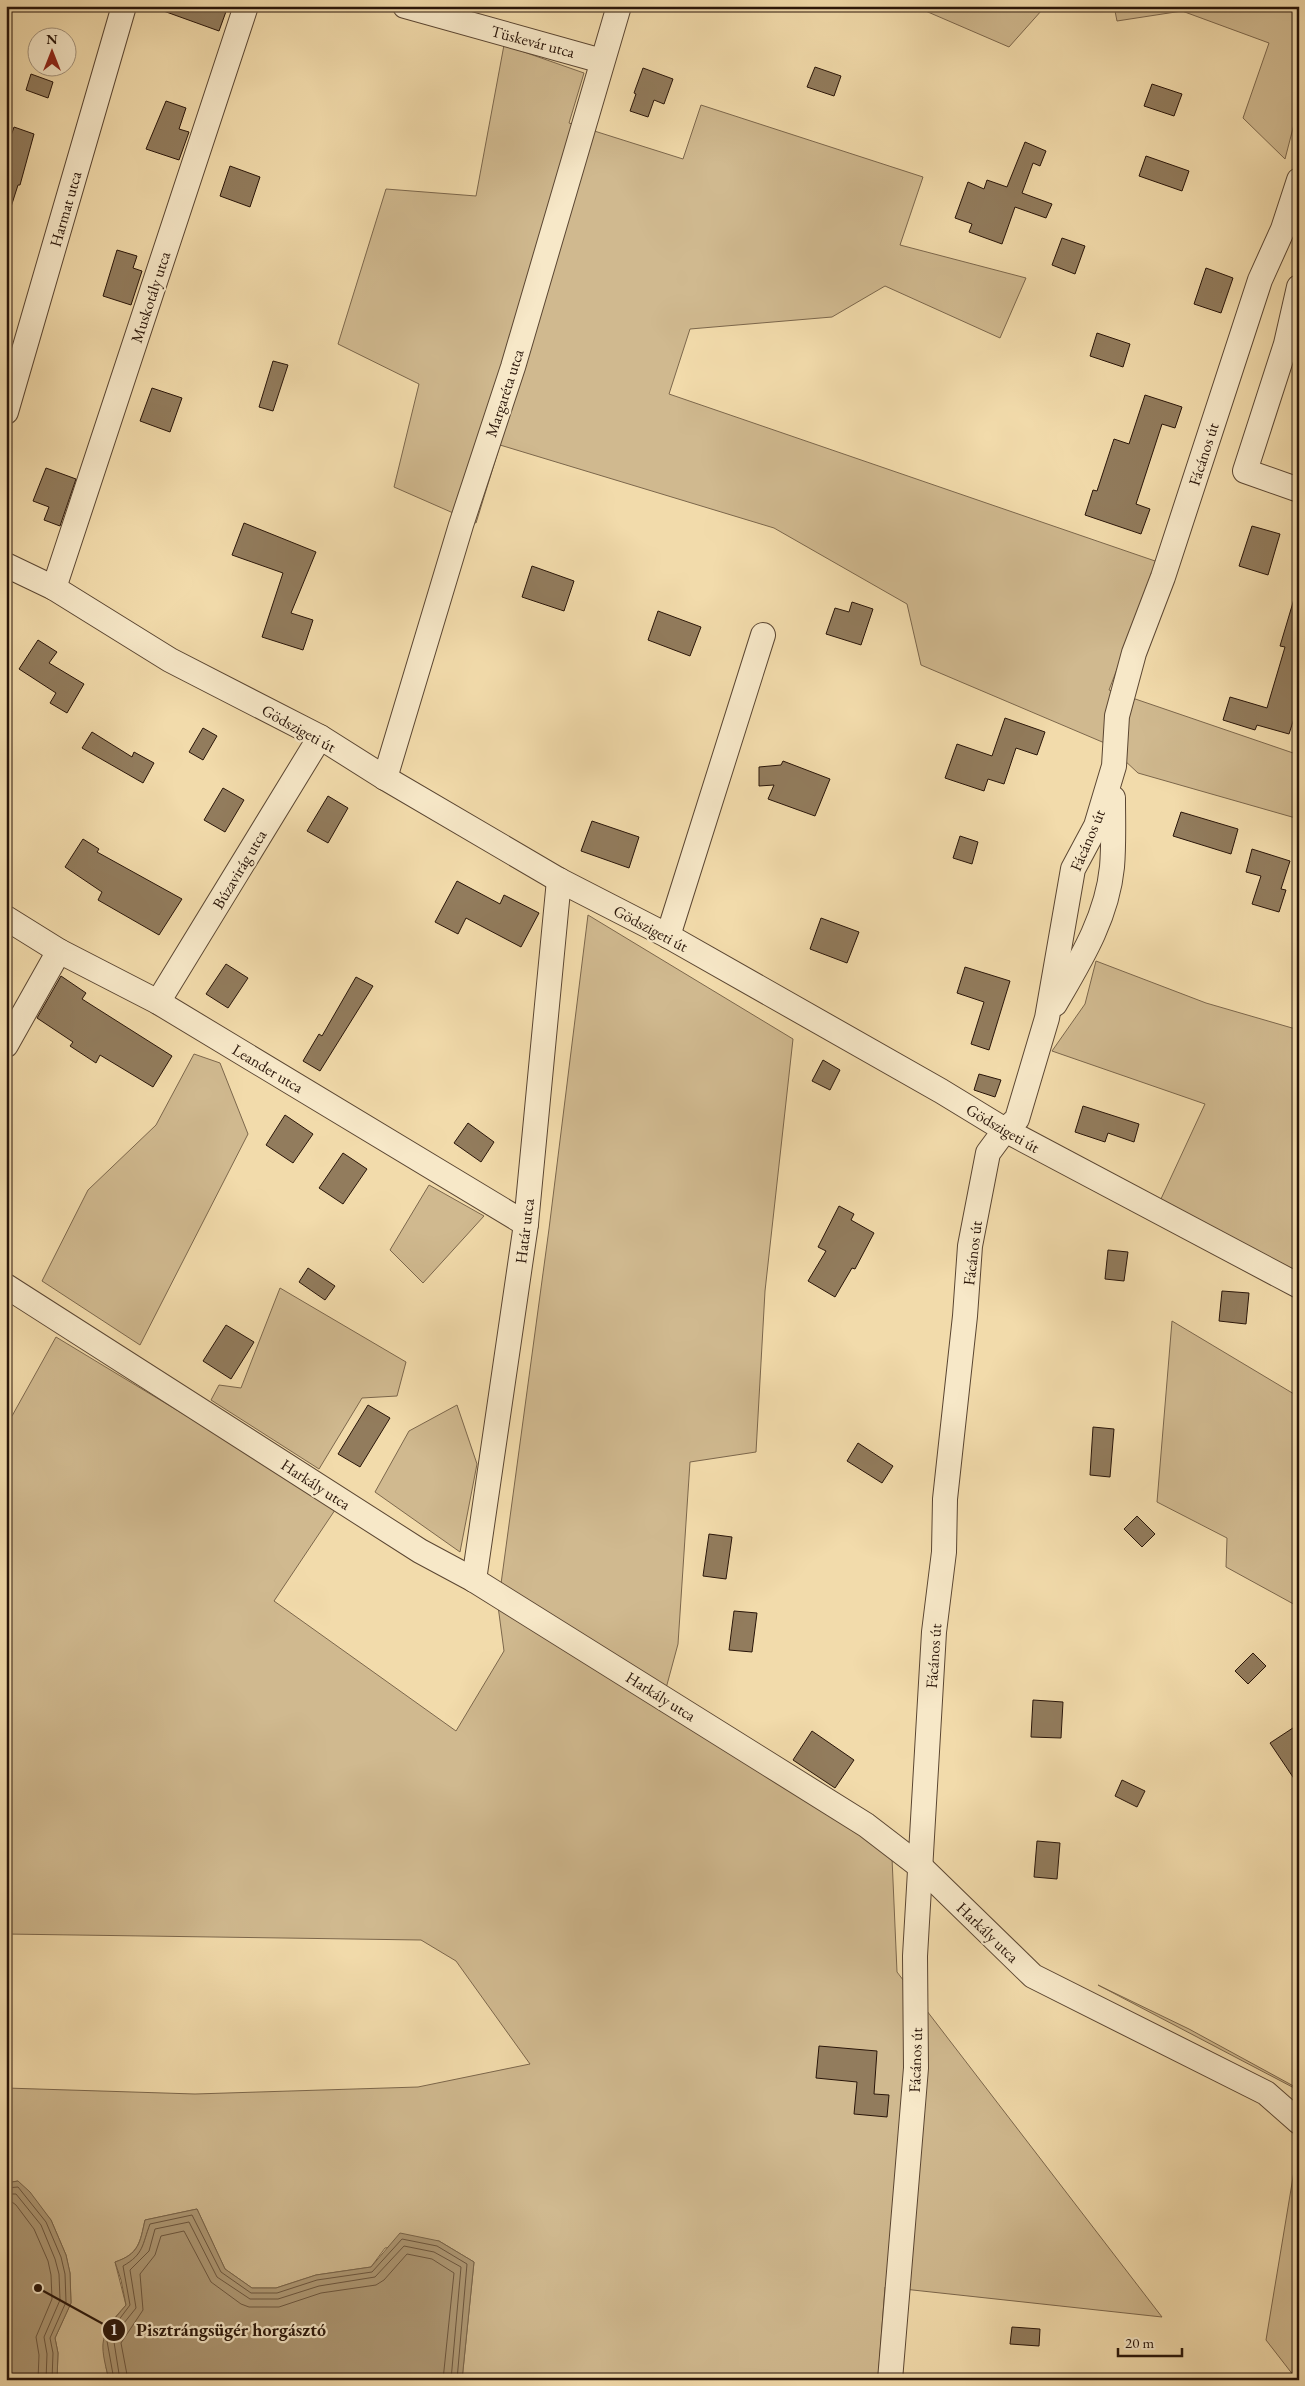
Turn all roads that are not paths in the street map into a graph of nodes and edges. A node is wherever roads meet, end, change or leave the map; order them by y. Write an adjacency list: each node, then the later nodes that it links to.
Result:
1 (124, 6): 9 (street, Harmat utca)
2 (246, 6): 12 (street, Muskotály utca)
3 (405, 6): 5 (street, Tüskevár utca)
4 (619, 6): 5 (street, Margaréta utca)
5 (602, 60): 16 (street, Margaréta utca)
6 (1299, 180): 7 (street, Fácános út)
7 (1291, 221): 15 (street, Fácános út)
8 (1299, 287): 10 (street)
9 (6, 412)
10 (1299, 490)
11 (6, 565): 12 (street, Gödszigeti út)
12 (54, 588): 14 (street, Gödszigeti út)
13 (763, 635): 19 (street)
14 (320, 737): 16 (street, Gödszigeti út); 21 (street, Búzavirág utca)
15 (1114, 766): 22 (street, Fácános út); 22 (street)
16 (384, 778): 17 (street, Gödszigeti út)
17 (560, 880): 19 (street, Gödszigeti út); 25 (street, Határ utca)
18 (6, 918): 20 (street, Leander utca)
19 (668, 936): 24 (street, Gödszigeti út)
20 (59, 951): 21 (street, Leander utca); 23 (street)
21 (158, 1002): 25 (street, Leander utca)
22 (1047, 1018): 24 (street, Fácános út)
23 (6, 1045)
24 (1005, 1130): 27 (street, Gödszigeti út); 29 (street, Fácános út)
25 (526, 1224): 28 (street, Határ utca)
26 (6, 1286): 28 (street, Harkály utca)
27 (1299, 1286)
28 (474, 1580): 29 (street, Harkály utca)
29 (922, 1868): 30 (street, Harkály utca); 31 (street, Fácános út)
30 (1299, 2122)
31 (890, 2380)

